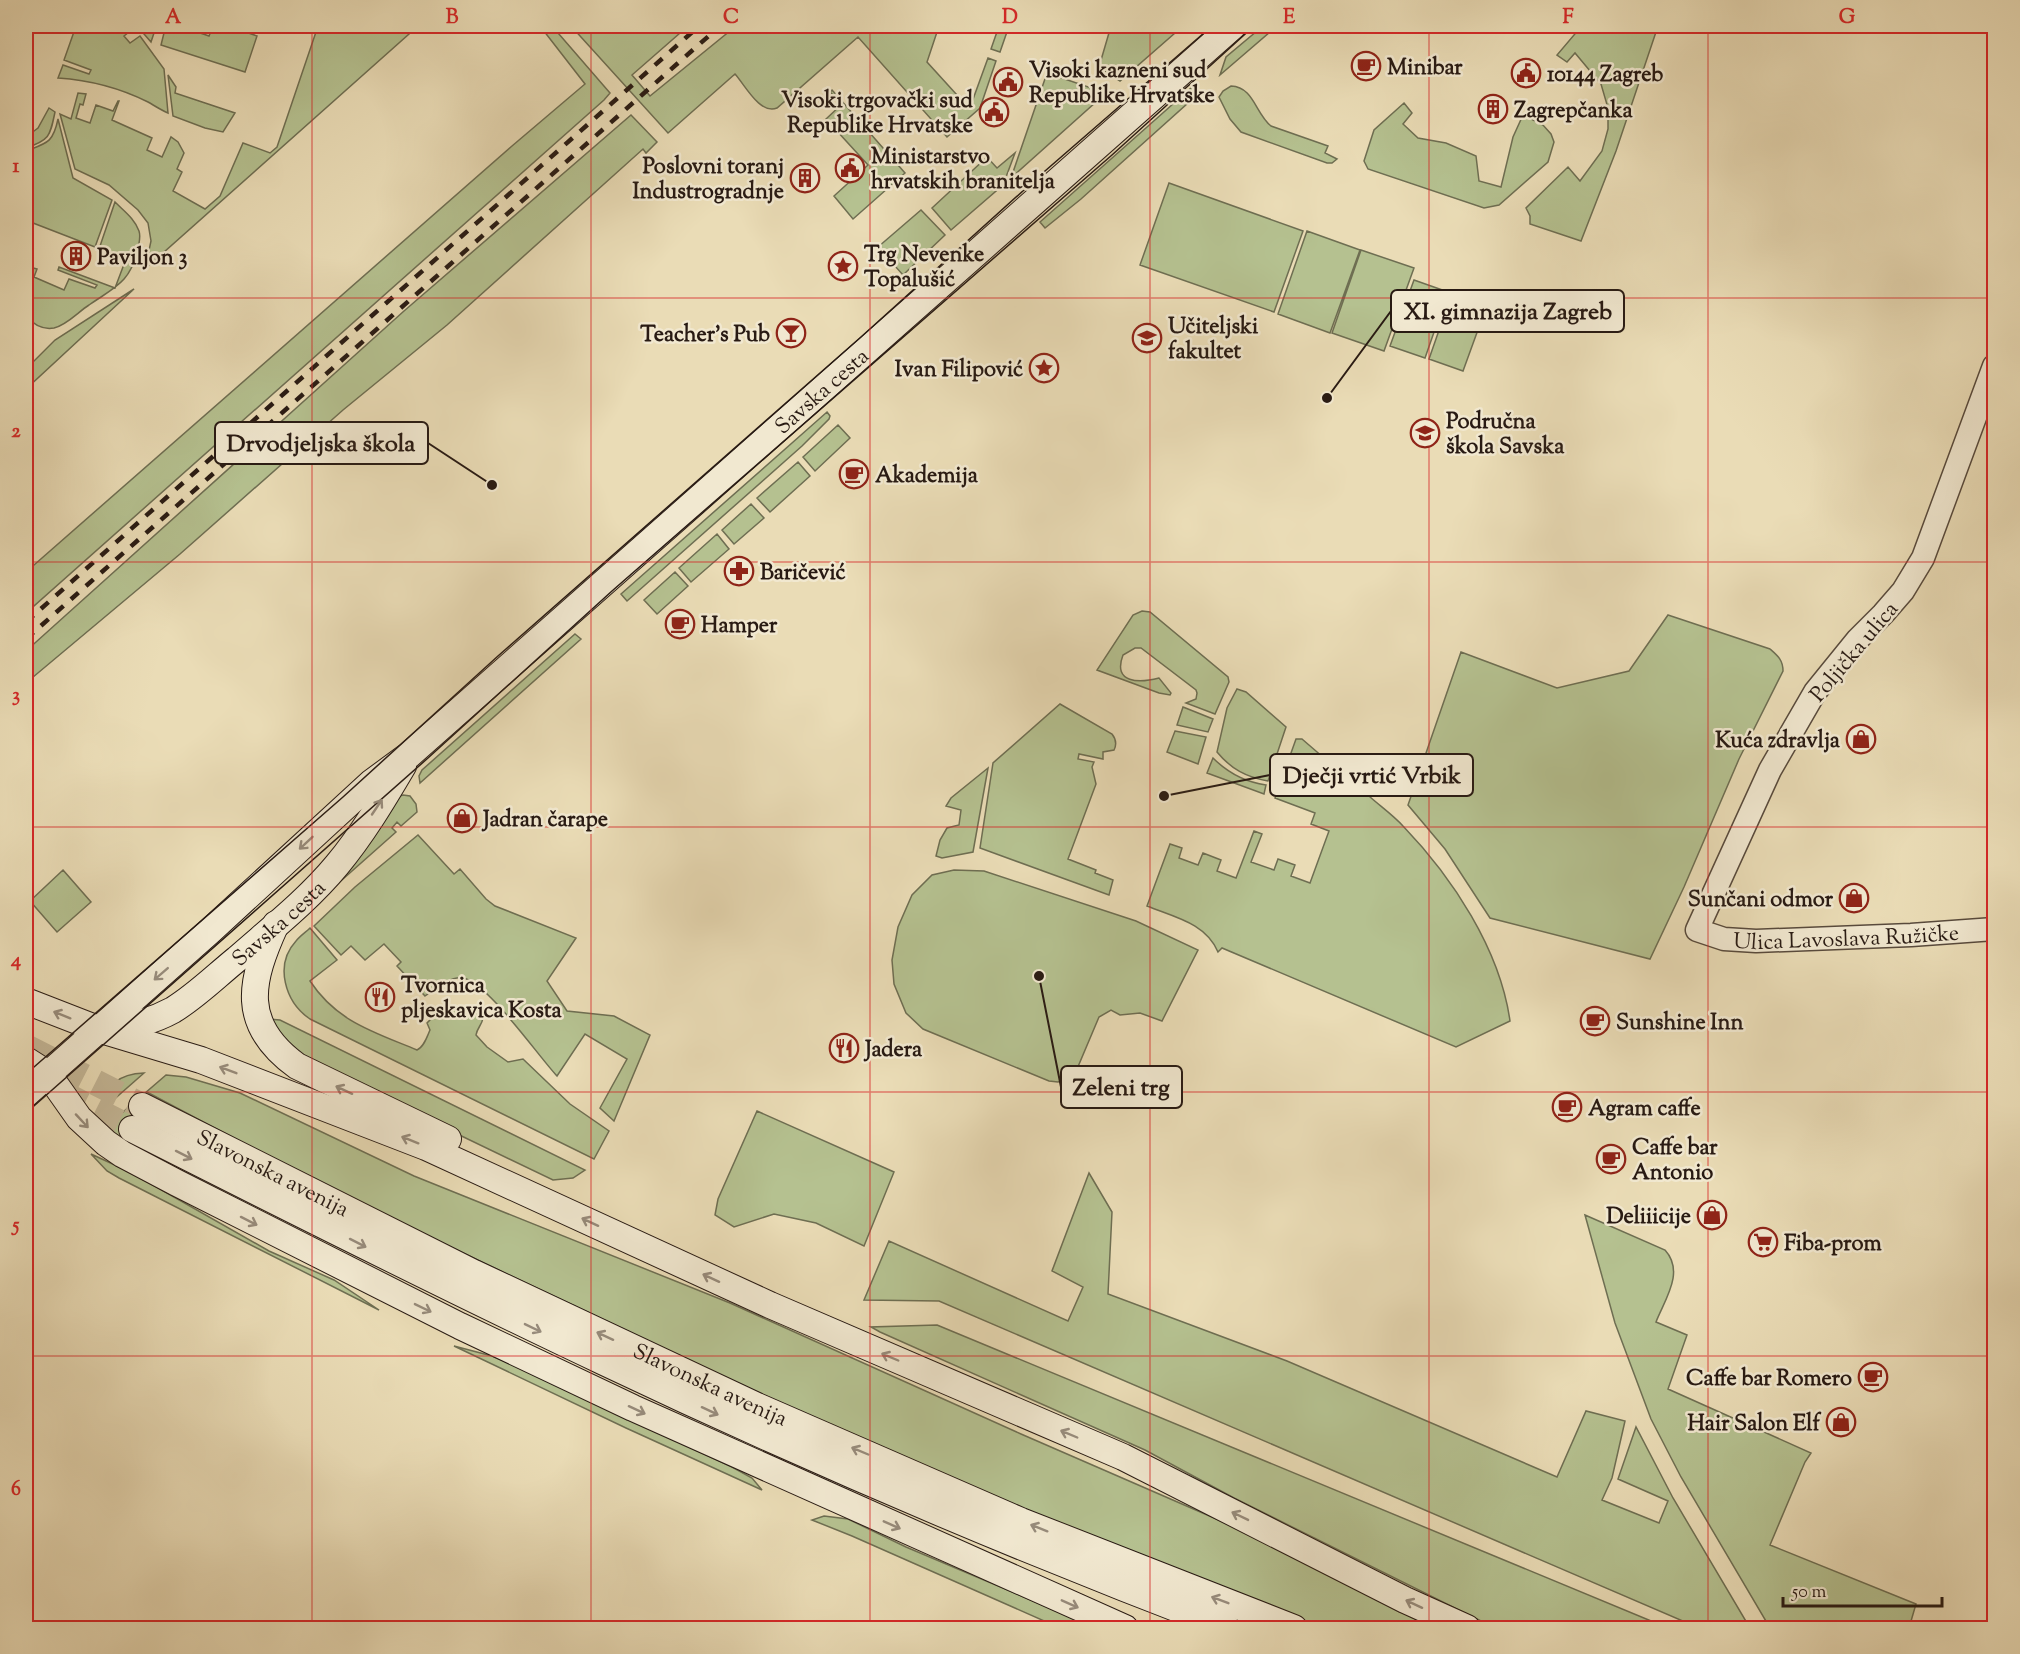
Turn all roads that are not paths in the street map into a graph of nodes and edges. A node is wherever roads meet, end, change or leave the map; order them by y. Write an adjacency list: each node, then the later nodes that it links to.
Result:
1 (1233, 26): 3 (main road, Savska cesta)
2 (1995, 366): 6 (street, Poljička ulica)
3 (409, 755): 4 (main road, Savska cesta, one-way to 3); 8 (main road, Savska cesta, one-way to 8)
4 (276, 924): 8 (main road, Savska cesta); 12 (main road, one-way to 4)
5 (1995, 929): 6 (street, Ulica Lavoslava Ružičke)
6 (1697, 930)
7 (26, 1001): 8 (main road, one-way to 7)
8 (98, 1029): 10 (main road, Savska cesta); 12 (main road, one-way to 8)
9 (26, 1060): 10 (main road)
10 (37, 1076): 11 (main road, Savska cesta); 13 (main road, one-way to 13)
11 (26, 1094)
12 (539, 1199): 16 (main road, one-way to 12)
13 (1125, 1629)
14 (1227, 1629): 15 (main road, Slavonska avenija, one-way to 14)
15 (1294, 1629)
16 (1467, 1629)

